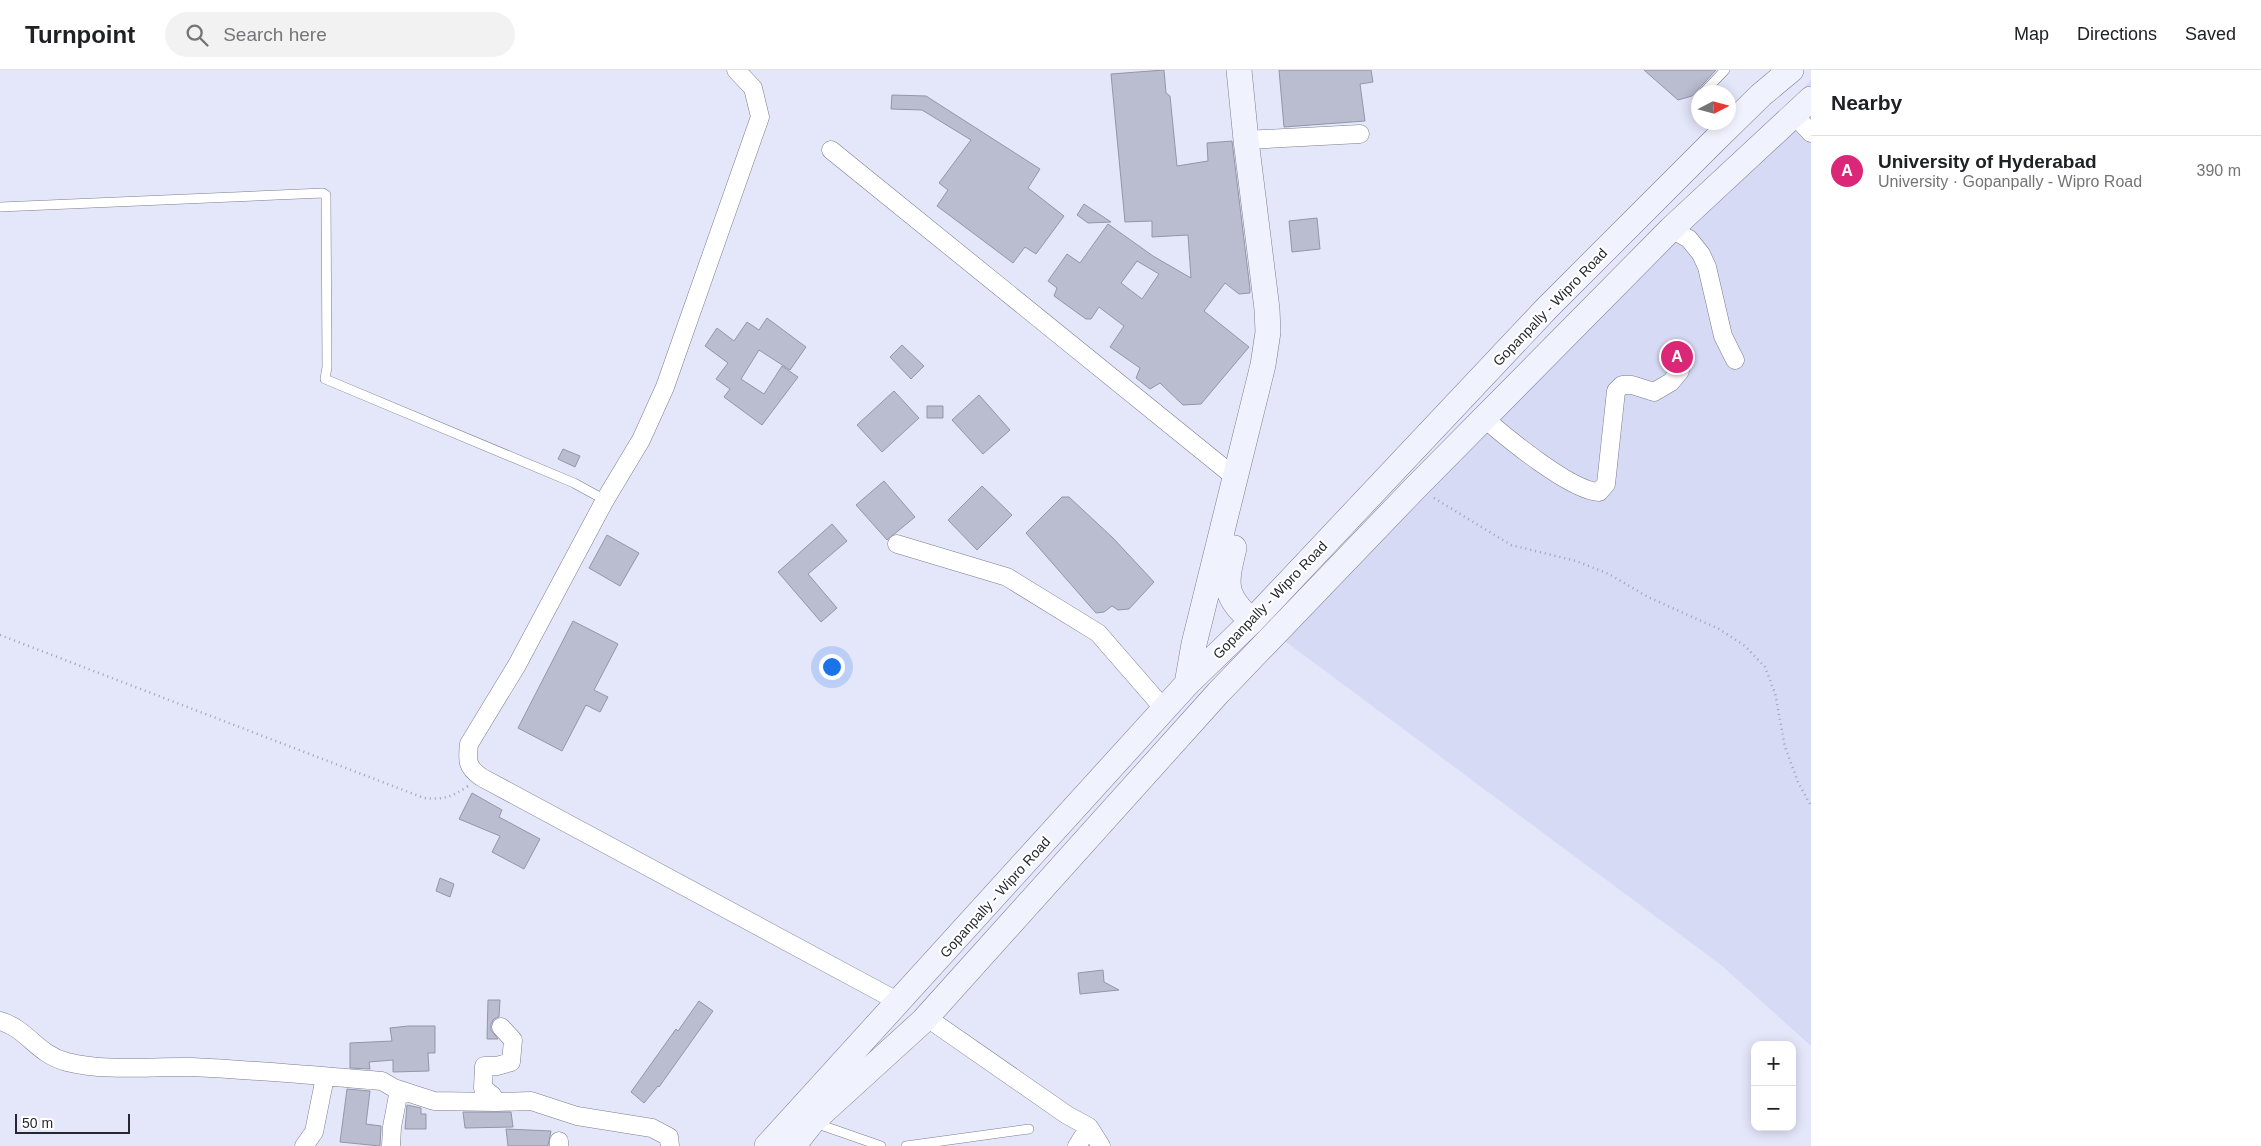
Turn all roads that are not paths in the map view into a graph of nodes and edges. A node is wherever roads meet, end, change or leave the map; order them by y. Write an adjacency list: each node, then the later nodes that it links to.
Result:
1 (736, 70): 22 (street)
2 (1239, 70): 11 (main road)
3 (1252, 70): 11 (main road)
4 (1725, 70): 6 (lane)
5 (1791, 70): 8 (main road, Gopanpally - Wipro Road)
6 (1711, 85)
7 (1805, 116): 14 (main road, Gopanpally - Wipro Road)
8 (1736, 117)
9 (1722, 130): 15 (main road, Gopanpally - Wipro Road)
10 (1360, 134): 11 (street)
11 (1252, 140): 21 (main road); 24 (main road)
12 (831, 150): 21 (street)
13 (0, 207): 22 (lane)
14 (1671, 229): 16 (street); 19 (main road, Gopanpally - Wipro Road)
15 (1499, 359): 18 (main road, Gopanpally - Wipro Road); 19 (main road)
16 (1735, 360)
17 (1680, 371): 20 (street)
18 (1479, 380): 20 (main road); 24 (main road, Gopanpally - Wipro Road)
19 (1520, 380): 20 (main road, Gopanpally - Wipro Road)
20 (1493, 410): 28 (main road, Gopanpally - Wipro Road)
21 (1236, 478): 25 (main road)
22 (605, 500): 27 (street)
23 (897, 544): 26 (street)
24 (1252, 621): 25 (main road, Gopanpally - Wipro Road)
25 (1187, 684): 26 (main road, Gopanpally - Wipro Road)
26 (1165, 710): 27 (main road, Gopanpally - Wipro Road)
27 (899, 1002): 40 (main road, Gopanpally - Wipro Road)
28 (926, 1017): 34 (main road, Gopanpally - Wipro Road); 35 (street)
29 (0, 1021): 31 (street)
30 (501, 1027): 33 (street)
31 (325, 1077): 32 (street); 37 (street)
32 (400, 1090): 33 (street); 38 (street)
33 (496, 1102): 39 (street)
34 (812, 1122): 41 (main road, Gopanpally - Wipro Road); 42 (lane)
35 (1090, 1127): 44 (street); 45 (street)
36 (1029, 1129): 43 (lane)
37 (304, 1146)
38 (391, 1146)
39 (670, 1146)
40 (766, 1146)
41 (793, 1146)
42 (881, 1146)
43 (906, 1146)
44 (1077, 1146)
45 (1102, 1146)

